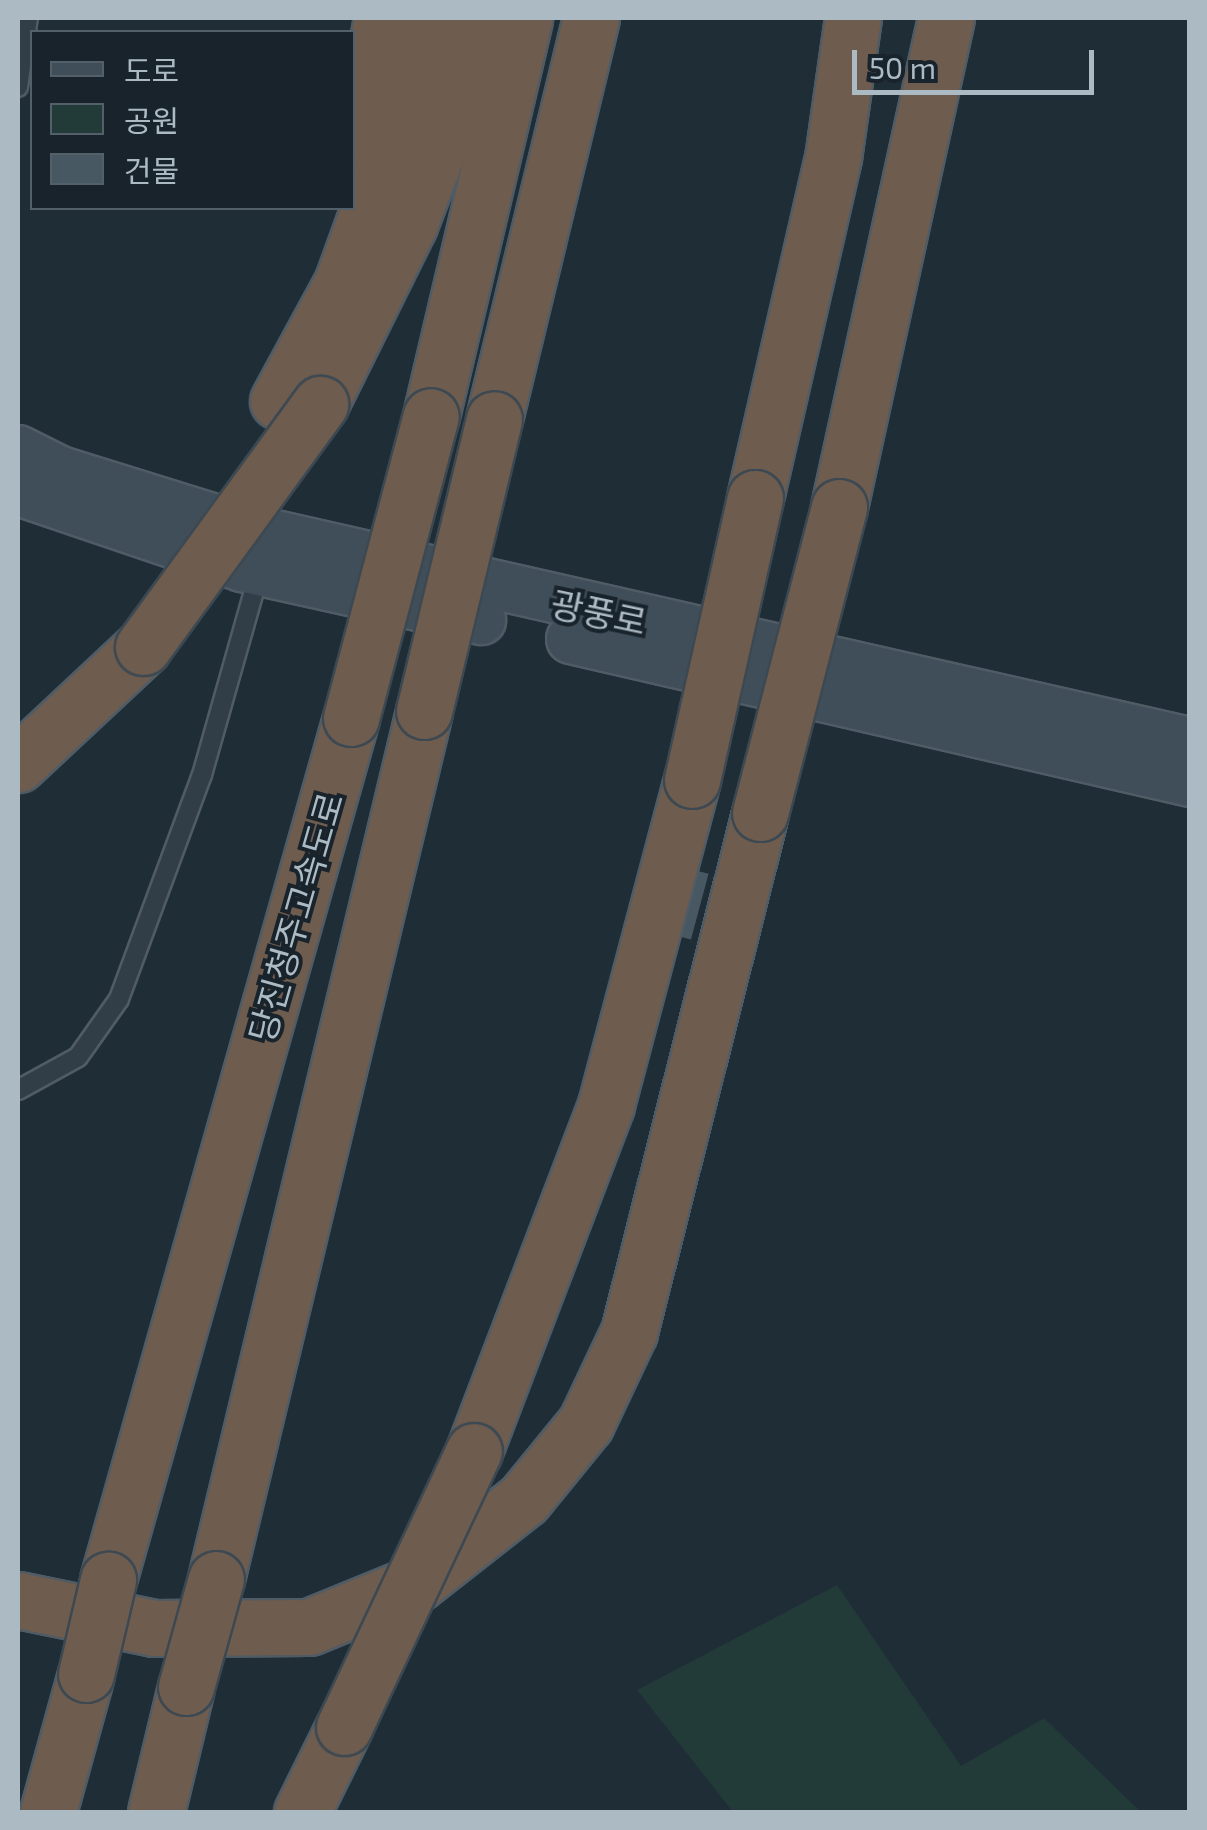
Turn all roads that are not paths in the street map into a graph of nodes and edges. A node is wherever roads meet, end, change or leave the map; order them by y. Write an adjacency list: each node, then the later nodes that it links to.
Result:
1 (28, 18): 10 (lane)
2 (382, 18): 11 (highway)
3 (410, 18): 13 (highway)
4 (438, 18): 13 (highway)
5 (476, 18): 14 (highway)
6 (524, 18): 25 (highway, 당진청주고속도로, bridge)
7 (591, 18): 26 (highway, 당진청주고속도로, bridge)
8 (853, 18): 27 (highway, bridge)
9 (946, 18): 24 (highway, bridge)
10 (18, 87)
11 (355, 166)
12 (350, 210): 13 (highway)
13 (342, 283): 14 (highway)
14 (299, 402): 18 (highway)
15 (18, 450): 19 (main road, 광풍로)
16 (18, 492): 17 (main road, 광풍로)
17 (260, 571): 22 (main road, 광풍로); 23 (lane)
18 (126, 644): 20 (highway); 21 (highway)
19 (1190, 742)
20 (18, 751)
21 (18, 764)
22 (1190, 782)
23 (18, 1090)
24 (18, 1600)
25 (48, 1812)
26 (156, 1812)
27 (302, 1812)

